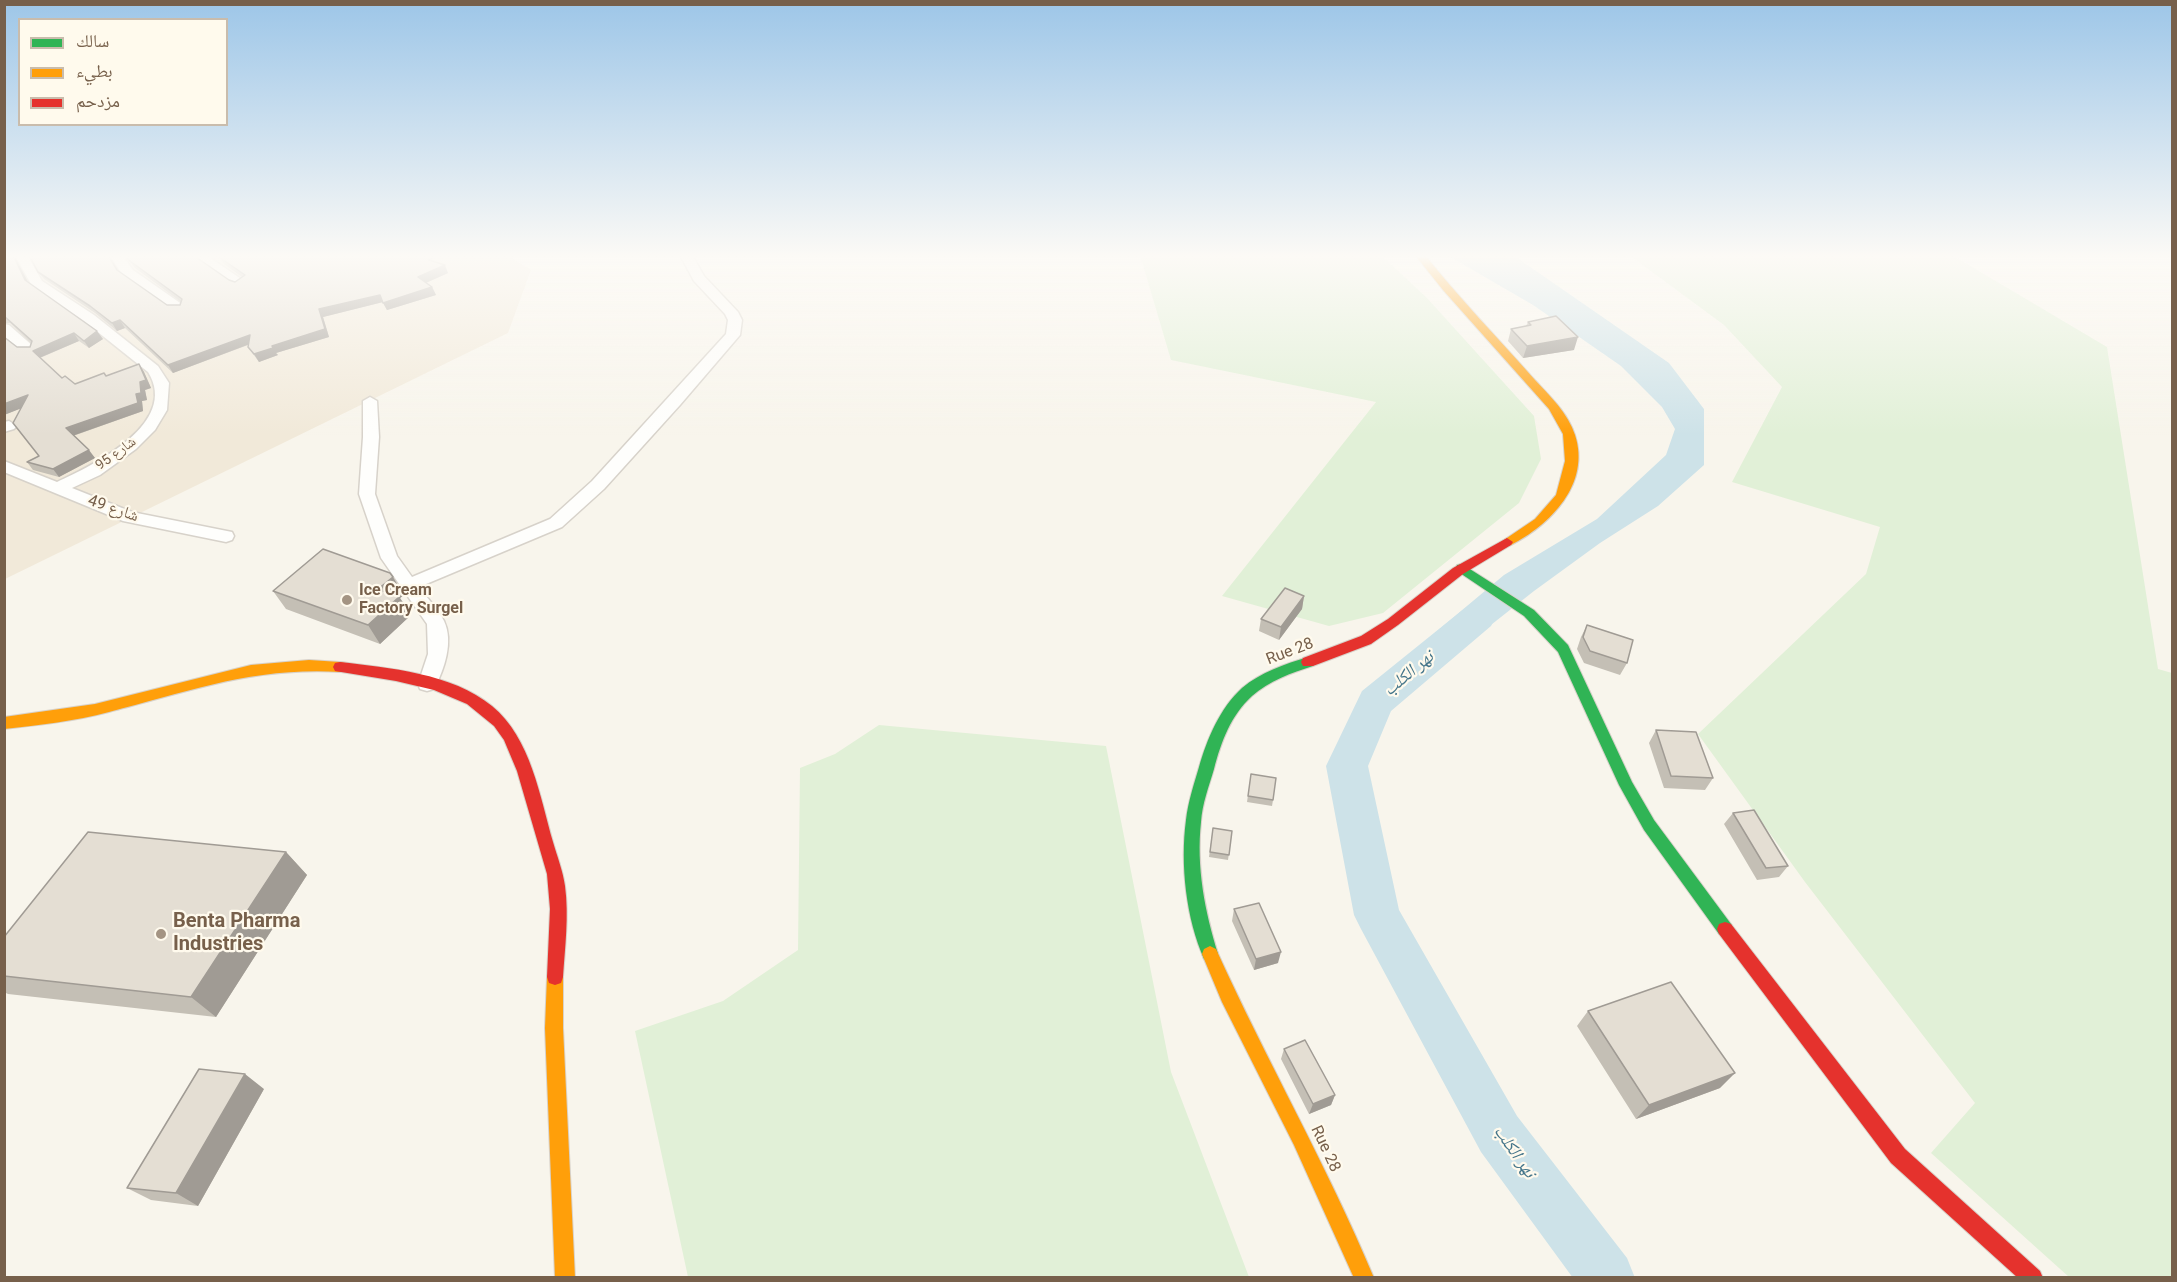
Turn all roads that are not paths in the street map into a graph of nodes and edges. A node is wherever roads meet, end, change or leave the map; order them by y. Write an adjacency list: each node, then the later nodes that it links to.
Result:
1 (84, 315): 8 (street, شارع 95)
2 (732, 315): 11 (street)
3 (1471, 315): 10 (street, Rue 28)
4 (4, 328): 5 (street)
5 (29, 350)
6 (370, 401): 11 (street)
7 (4, 466): 8 (street, شارع 49)
8 (57, 488): 9 (street, شارع 49)
9 (226, 536)
10 (1462, 568): 15 (street, Rue 28); 16 (street)
11 (410, 584): 12 (street)
12 (427, 684): 13 (street); 14 (street)
13 (4, 723)
14 (565, 1278)
15 (1364, 1278)
16 (2032, 1278)

